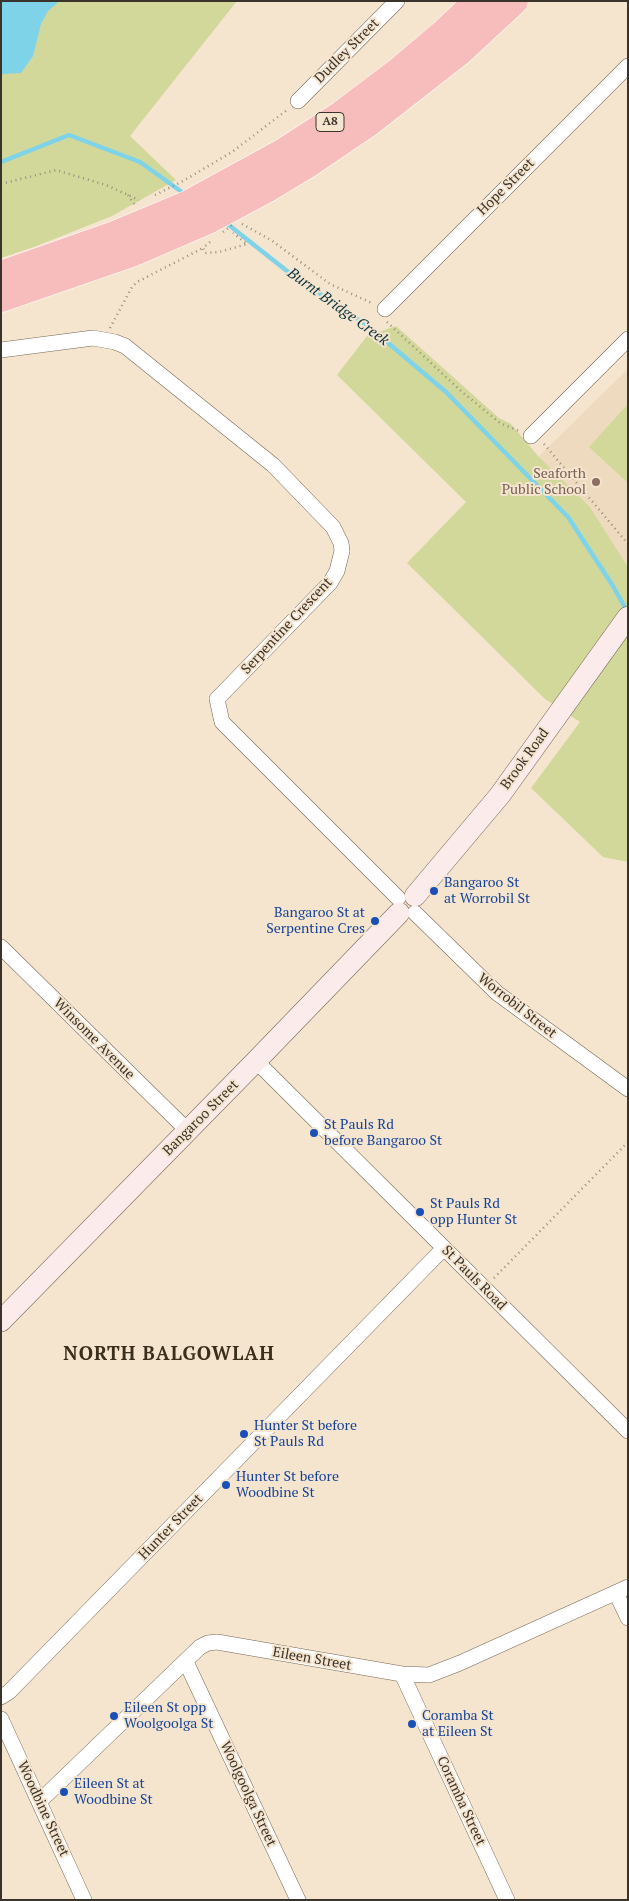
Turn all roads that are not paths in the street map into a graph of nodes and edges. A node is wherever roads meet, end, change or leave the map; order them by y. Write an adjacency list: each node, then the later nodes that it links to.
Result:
1 (397, 1): 5 (street, Dudley Street)
2 (478, 1): 6 (highway, A8)
3 (514, 1): 6 (highway, A8)
4 (628, 66): 9 (street, Hope Street)
5 (298, 101)
6 (212, 212): 7 (highway, A8); 8 (highway, A8)
7 (1, 274)
8 (1, 298)
9 (384, 309)
10 (628, 339): 12 (street)
11 (1, 350): 14 (street, Serpentine Crescent)
12 (530, 436)
13 (624, 622): 14 (street, Brook Road)
14 (407, 905): 16 (street, Bangaroo Street); 17 (street, Worrobil Street)
15 (1, 947): 18 (street, Winsome Avenue)
16 (256, 1061): 18 (street, Bangaroo Street); 19 (street, St Pauls Road)
17 (628, 1088)
18 (188, 1131): 20 (street, Bangaroo Street)
19 (444, 1248): 21 (street, St Pauls Road); 26 (street, Hunter Street)
20 (1, 1321)
21 (628, 1431)
22 (622, 1590): 23 (street); 25 (street, Eileen Street)
23 (628, 1618)
24 (186, 1662): 25 (street, Eileen Street); 28 (street, Eileen Street); 30 (street, Woolgoolga Street)
25 (402, 1674): 31 (street, Coramba Street)
26 (1, 1697)
27 (1, 1719): 28 (street, Woodbine Street)
28 (40, 1802): 29 (street, Woodbine Street)
29 (84, 1900)
30 (298, 1900)
31 (507, 1900)

